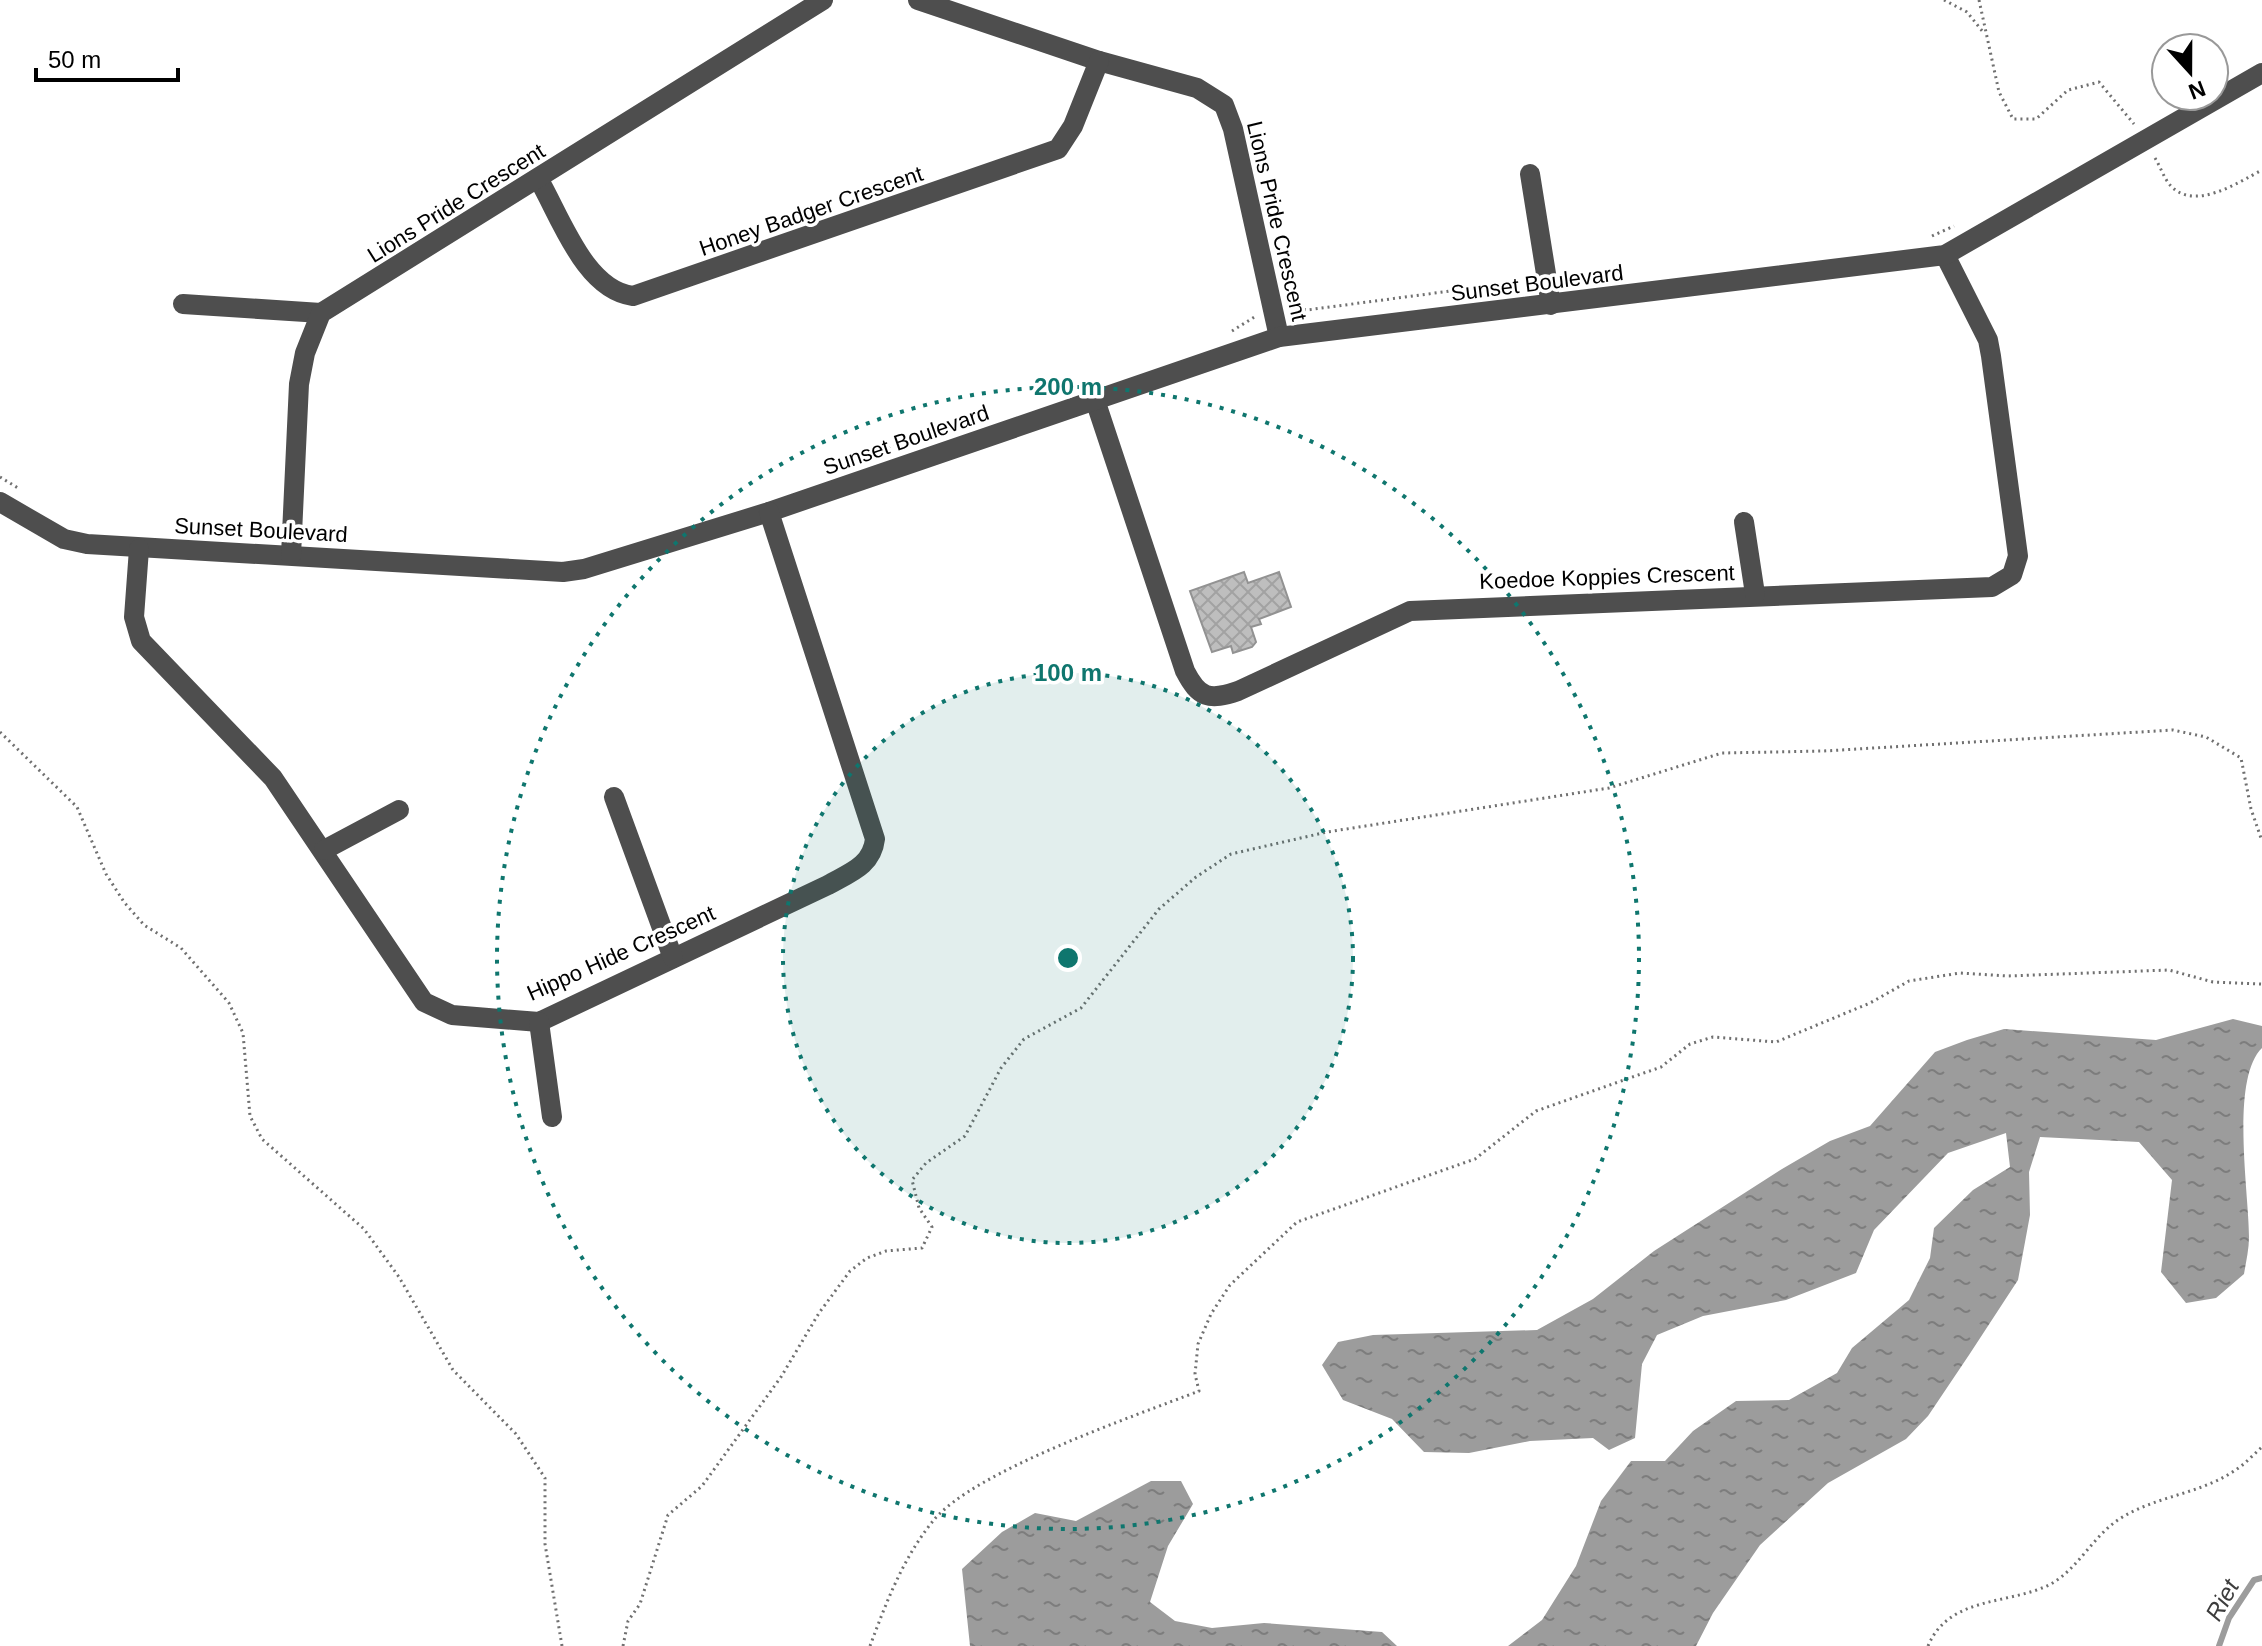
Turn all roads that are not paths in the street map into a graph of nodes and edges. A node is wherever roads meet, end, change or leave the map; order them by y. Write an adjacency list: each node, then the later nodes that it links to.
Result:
1 (823, 0): 6 (street, Lions Pride Crescent)
2 (918, 0): 3 (street, Lions Pride Crescent)
3 (1099, 61): 6 (street, Honey Badger Crescent); 11 (street, Lions Pride Crescent)
4 (2262, 73): 7 (street, Sunset Boulevard)
5 (1530, 174): 9 (street)
6 (539, 180): 10 (street, Lions Pride Crescent)
7 (1945, 255): 9 (street, Sunset Boulevard); 18 (street, Koedoe Koppies Crescent)
8 (183, 304): 10 (street)
9 (1551, 305): 11 (street, Sunset Boulevard)
10 (321, 313): 17 (street)
11 (1279, 337): 12 (street, Sunset Boulevard)
12 (1095, 400): 14 (street, Sunset Boulevard); 18 (street, Koedoe Koppies Crescent)
13 (0, 502): 16 (street, Sunset Boulevard)
14 (769, 512): 17 (street, Sunset Boulevard); 22 (street, Hippo Hide Crescent)
15 (1744, 522): 18 (street)
16 (139, 549): 17 (street, Sunset Boulevard); 21 (street, Hippo Hide Crescent)
17 (291, 555)
18 (1755, 594)
19 (614, 797): 22 (street)
20 (399, 810): 21 (street)
21 (324, 850): 23 (street, Hippo Hide Crescent)
22 (673, 958): 23 (street, Hippo Hide Crescent)
23 (539, 1022): 24 (street)
24 (552, 1117)

